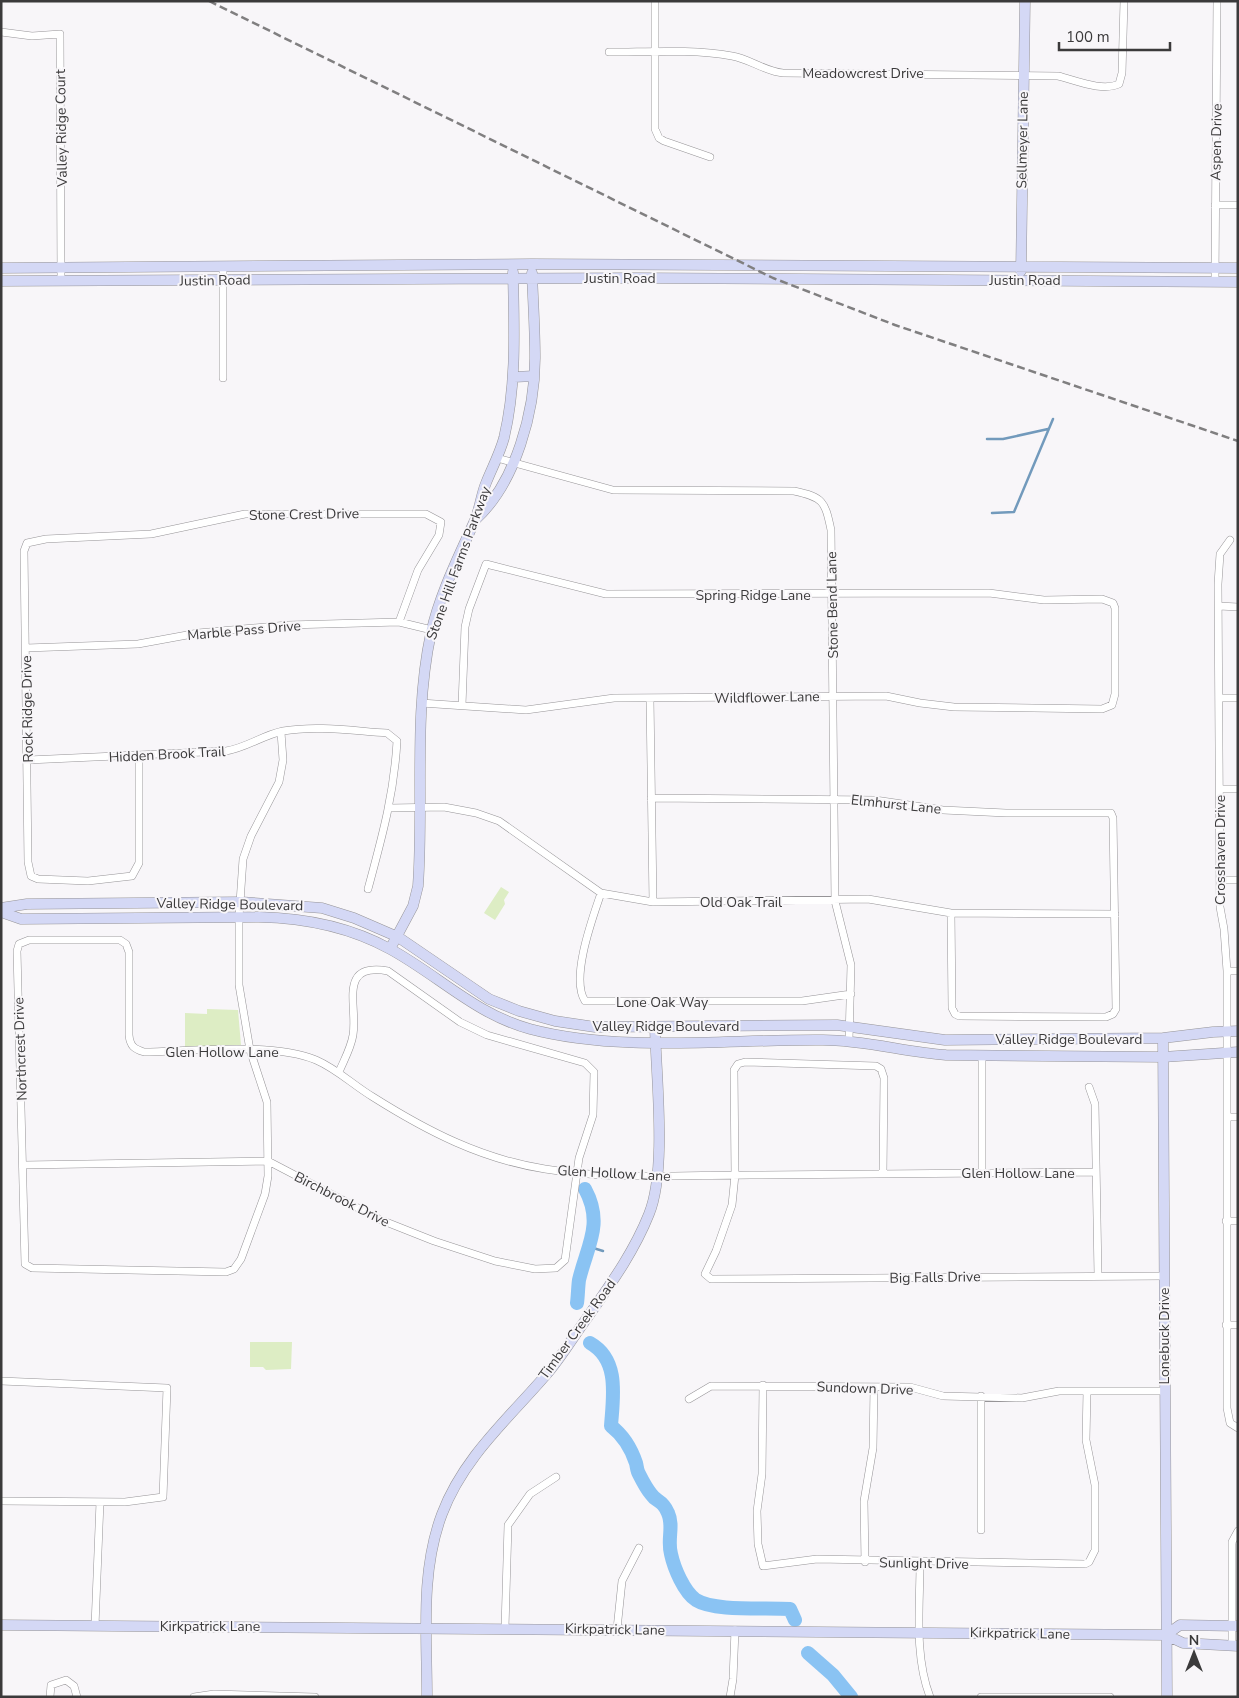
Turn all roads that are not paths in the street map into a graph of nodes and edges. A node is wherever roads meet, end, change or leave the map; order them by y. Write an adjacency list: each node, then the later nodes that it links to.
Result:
1 (655, 1): 7 (street)
2 (1025, 1): 8 (main road, Sellmeyer Lane)
3 (1124, 1): 8 (street, Meadowcrest Drive)
4 (1217, 1): 10 (street, Aspen Drive)
5 (1, 32): 16 (street, Valley Ridge Court)
6 (609, 52): 7 (street, Meadowcrest Drive)
7 (655, 52): 8 (street, Meadowcrest Drive); 9 (street)
8 (1024, 76): 15 (main road, Sellmeyer Lane)
9 (710, 157)
10 (1215, 205): 11 (street); 20 (street, Aspen Drive)
11 (1238, 205)
12 (513, 264): 13 (main road, Justin Road); 14 (main road, Justin Road); 23 (main road, Stone Hill Farms Parkway)
13 (532, 264): 15 (main road, Justin Road); 24 (main road)
14 (361, 266): 17 (main road, Justin Road); 22 (main road)
15 (1021, 266): 19 (main road, Justin Road); 26 (main road, Sellmeyer Lane)
16 (62, 267): 17 (main road, Justin Road); 18 (main road, Justin Road); 28 (street, Valley Ridge Court)
17 (223, 267): 25 (street)
18 (1, 268)
19 (1156, 268): 20 (main road, Justin Road); 27 (main road)
20 (1215, 268): 21 (main road, Justin Road); 30 (street, Aspen Drive)
21 (1238, 268)
22 (361, 278): 23 (main road, Justin Road); 25 (main road, Justin Road)
23 (513, 278): 24 (main road, Justin Road); 33 (main road, Stone Hill Farms Parkway)
24 (532, 278): 26 (main road, Justin Road); 32 (main road)
25 (223, 280): 28 (main road, Justin Road); 34 (street)
26 (1021, 280): 27 (main road, Justin Road)
27 (1103, 280): 30 (main road, Justin Road)
28 (61, 281): 29 (main road, Justin Road)
29 (1, 282)
30 (1215, 282): 31 (main road, Justin Road)
31 (1238, 282)
32 (534, 376): 33 (main road); 36 (main road)
33 (514, 377): 35 (main road, Stone Hill Farms Parkway)
34 (223, 378)
35 (497, 458): 36 (street, Stone Bend Lane); 37 (main road, Stone Hill Farms Parkway)
36 (514, 463): 37 (main road); 40 (street, Stone Bend Lane)
37 (475, 519): 44 (main road, Stone Hill Farms Parkway)
38 (1230, 540): 41 (street, Crosshaven Drive)
39 (27, 543): 43 (street, Stone Crest Drive); 45 (street, Rock Ridge Drive)
40 (832, 594): 46 (street, Stone Bend Lane); 51 (street, Spring Ridge Lane); 52 (street, Spring Ridge Lane)
41 (1219, 606): 42 (street); 47 (street, Crosshaven Drive)
42 (1238, 607)
43 (399, 622): 44 (street, Marble Pass Drive); 45 (street, Marble Pass Drive)
44 (432, 630): 50 (main road, Stone Hill Farms Parkway)
45 (26, 648): 55 (street, Rock Ridge Drive)
46 (833, 696): 49 (street, Wildflower Lane); 51 (street, Wildflower Lane); 59 (street, Stone Bend Lane)
47 (1219, 698): 48 (street); 56 (street, Crosshaven Drive)
48 (1238, 698)
49 (650, 699): 52 (street, Wildflower Lane); 58 (street)
50 (421, 703): 52 (street, Wildflower Lane); 60 (main road, Stone Hill Farms Parkway)
51 (1112, 705)
52 (462, 706)
53 (281, 732): 54 (street, Hidden Brook Trail); 61 (street, Hidden Brook Trail); 67 (street)
54 (139, 756): 55 (street, Hidden Brook Trail); 55 (street, Rock Ridge Drive)
55 (28, 760)
56 (1220, 789): 57 (street); 62 (street, Crosshaven Drive)
57 (1238, 789)
58 (651, 798): 59 (street, Elmhurst Lane); 68 (street)
59 (833, 798): 66 (street, Stone Bend Lane); 71 (street, Elmhurst Lane)
60 (420, 807): 61 (street, Old Oak Trail); 65 (street, Old Oak Trail); 73 (main road, Stone Hill Farms Parkway)
61 (390, 808): 64 (street)
62 (1220, 880): 63 (street); 75 (street, Crosshaven Drive)
63 (1238, 880)
64 (368, 889)
65 (601, 892): 68 (street, Old Oak Trail); 78 (street, Lone Oak Way)
66 (835, 901): 68 (street, Old Oak Trail); 70 (street, Old Oak Trail); 78 (street, Stone Bend Lane)
67 (240, 902): 69 (main road, Valley Ridge Boulevard); 72 (street); 73 (main road, Valley Ridge Boulevard)
68 (653, 902)
69 (1, 910): 72 (main road, Valley Ridge Boulevard)
70 (951, 914): 71 (street, Old Oak Trail); 71 (street)
71 (1116, 914)
72 (239, 917): 74 (main road, Valley Ridge Boulevard); 86 (street)
73 (398, 937): 74 (main road, Stone Hill Farms Parkway); 80 (main road, Valley Ridge Boulevard)
74 (390, 949): 85 (main road, Valley Ridge Boulevard)
75 (1227, 971): 76 (street); 81 (street, Crosshaven Drive)
76 (1238, 971)
77 (128, 986): 86 (street, Glen Hollow Lane); 95 (street, Northcrest Drive)
78 (851, 994): 79 (street, Stone Bend Lane)
79 (850, 1026): 80 (main road, Valley Ridge Boulevard); 83 (main road, Valley Ridge Boulevard); 84 (street, Stone Bend Lane)
80 (655, 1027): 85 (main road, Timber Creek Road)
81 (1226, 1031): 82 (main road, Valley Ridge Boulevard); 83 (main road, Valley Ridge Boulevard); 87 (street, Crosshaven Drive)
82 (1238, 1032)
83 (1163, 1038): 89 (main road, Lonebuck Drive)
84 (849, 1040): 85 (main road, Valley Ridge Boulevard); 88 (main road, Valley Ridge Boulevard)
85 (655, 1042): 101 (main road, Timber Creek Road)
86 (250, 1050): 90 (street, Glen Hollow Lane); 94 (street)
87 (1232, 1052): 89 (main road, Valley Ridge Boulevard); 92 (street, Crosshaven Drive)
88 (982, 1055): 89 (main road, Valley Ridge Boulevard); 97 (street)
89 (1163, 1057): 105 (main road, Lonebuck Drive)
90 (339, 1072): 98 (street, Glen Hollow Lane); 98 (street, Birchbrook Drive)
91 (1089, 1087): 96 (street)
92 (1227, 1117): 93 (street); 102 (street, Crosshaven Drive)
93 (1238, 1117)
94 (268, 1161): 95 (street, Birchbrook Drive); 95 (street, Northcrest Drive); 98 (street, Birchbrook Drive)
95 (24, 1165)
96 (1096, 1172): 97 (street, Glen Hollow Lane); 104 (street)
97 (982, 1173): 99 (street, Glen Hollow Lane)
98 (578, 1174): 101 (street, Glen Hollow Lane)
99 (883, 1174): 100 (street, Glen Hollow Lane); 100 (street)
100 (735, 1175): 101 (street, Glen Hollow Lane); 104 (street, Big Falls Drive)
101 (657, 1176): 127 (main road, Timber Creek Road)
102 (1226, 1221): 103 (street); 106 (street, Crosshaven Drive)
103 (1238, 1221)
104 (1098, 1275): 105 (street, Big Falls Drive)
105 (1164, 1276): 112 (main road, Lonebuck Drive)
106 (1226, 1325): 107 (street); 115 (street, Crosshaven Drive)
107 (1238, 1325)
108 (1, 1381): 118 (street)
109 (763, 1385): 110 (street, Sundown Drive); 114 (street, Sundown Drive); 122 (street, Sunlight Drive)
110 (874, 1387): 113 (street, Sundown Drive); 122 (street)
111 (1087, 1391): 112 (street, Sundown Drive); 113 (street, Sundown Drive); 123 (street, Sunlight Drive)
112 (1164, 1391): 132 (main road, Lonebuck Drive)
113 (981, 1396): 119 (street)
114 (689, 1399)
115 (1238, 1428)
116 (556, 1477): 128 (street)
117 (1, 1501): 118 (street)
118 (100, 1502): 125 (street)
119 (981, 1530)
120 (1238, 1532): 126 (street)
121 (639, 1548): 129 (street)
122 (865, 1562): 123 (street, Sunlight Drive)
123 (920, 1563): 131 (street)
124 (1, 1625): 125 (main road, Kirkpatrick Lane)
125 (95, 1626): 127 (main road, Kirkpatrick Lane)
126 (1235, 1626): 132 (main road); 133 (street)
127 (427, 1628): 128 (main road, Kirkpatrick Lane); 139 (main road, Timber Creek Road)
128 (505, 1628): 129 (main road, Kirkpatrick Lane)
129 (617, 1629): 130 (main road, Kirkpatrick Lane)
130 (735, 1630): 131 (main road, Kirkpatrick Lane); 140 (street)
131 (920, 1632): 132 (main road, Kirkpatrick Lane); 141 (street)
132 (1166, 1634): 133 (main road); 143 (main road)
133 (1235, 1645)
134 (1110, 1696): 142 (street)
135 (50, 1697): 136 (street)
136 (77, 1697)
137 (194, 1697): 138 (street)
138 (315, 1697)
139 (427, 1697)
140 (730, 1697)
141 (930, 1697)
142 (981, 1697)
143 (1167, 1697)

